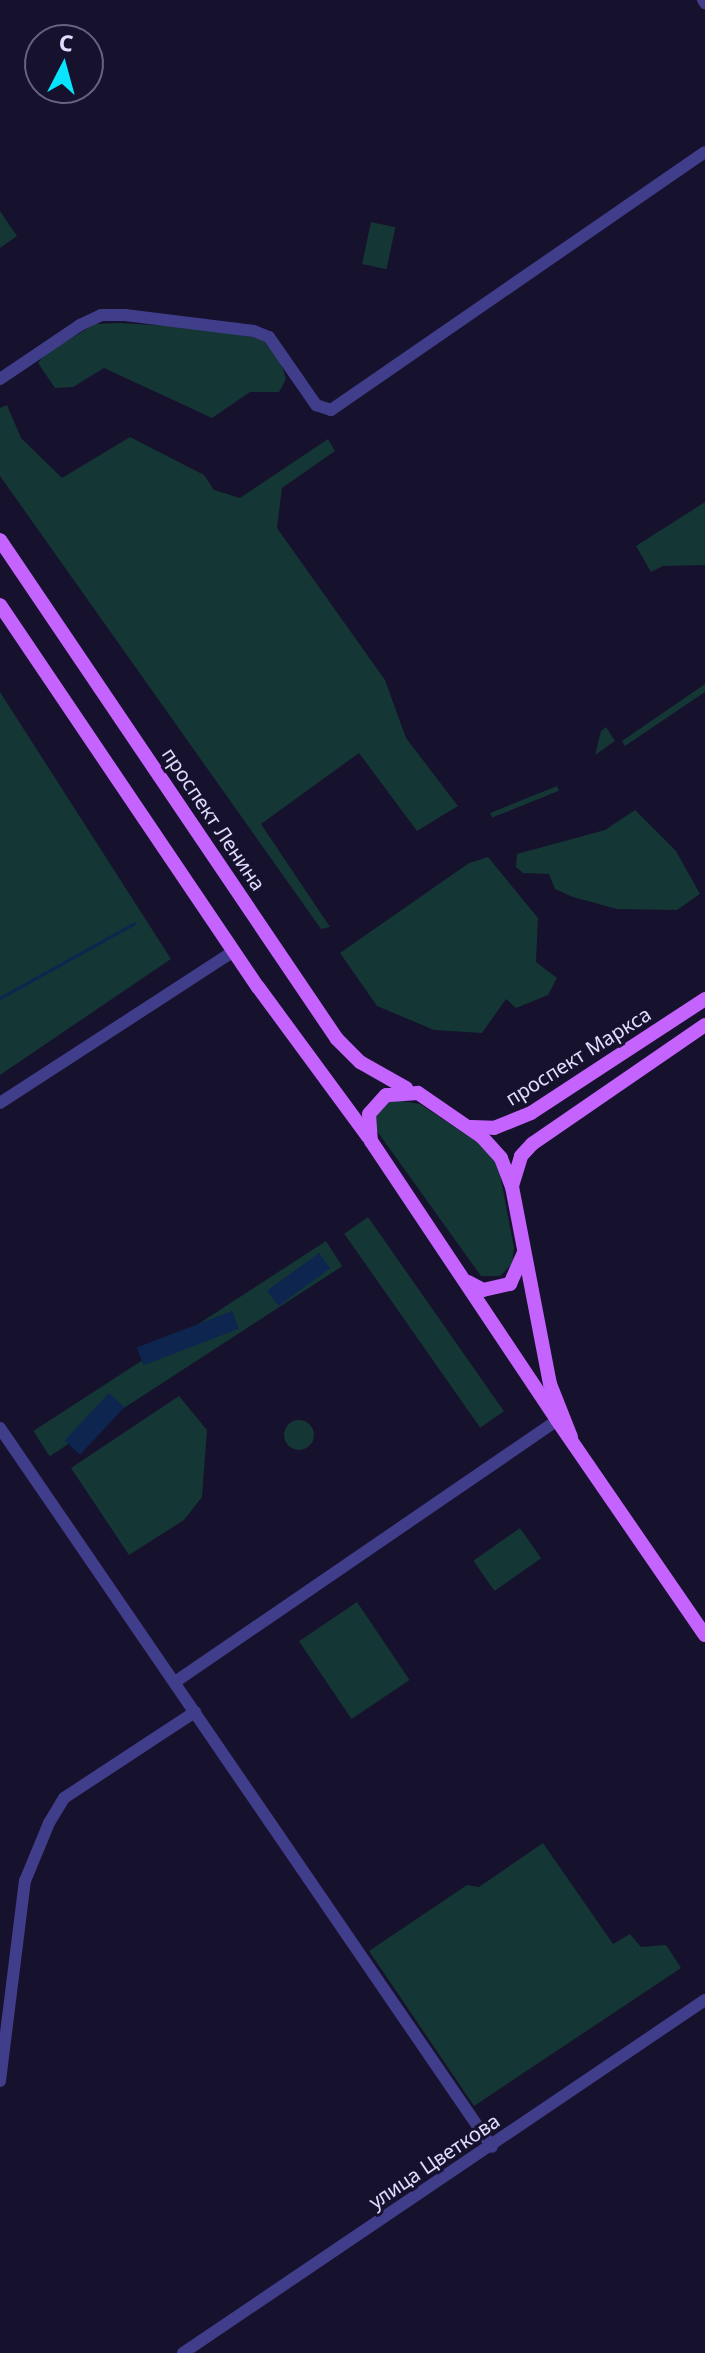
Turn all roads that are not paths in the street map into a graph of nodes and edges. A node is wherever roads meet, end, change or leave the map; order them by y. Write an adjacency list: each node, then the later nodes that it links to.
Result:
1 (705, 152): 2 (street)
2 (0, 379)
3 (0, 540): 8 (main road, проспект Ленина)
4 (0, 605): 5 (main road)
5 (234, 951): 9 (street); 13 (main road)
6 (705, 999): 10 (main road, проспект Маркса)
7 (705, 1025): 12 (main road)
8 (418, 1093): 11 (main road, проспект Ленина); 13 (main road)
9 (0, 1103)
10 (531, 1113): 11 (main road, проспект Маркса); 12 (main road)
11 (467, 1127): 14 (main road, проспект Ленина)
12 (545, 1136): 14 (main road)
13 (371, 1141): 16 (main road)
14 (512, 1187): 15 (main road, проспект Ленина)
15 (524, 1249): 16 (main road); 19 (main road)
16 (467, 1282): 17 (main road)
17 (557, 1420): 19 (main road); 21 (street)
18 (0, 1428): 21 (street)
19 (571, 1437): 20 (main road)
20 (705, 1635)
21 (175, 1682): 22 (street)
22 (195, 1712): 24 (street); 25 (street)
23 (705, 2000): 25 (street, улица Цветкова)
24 (0, 2081)
25 (492, 2147): 26 (street, улица Цветкова)
26 (183, 2353)

